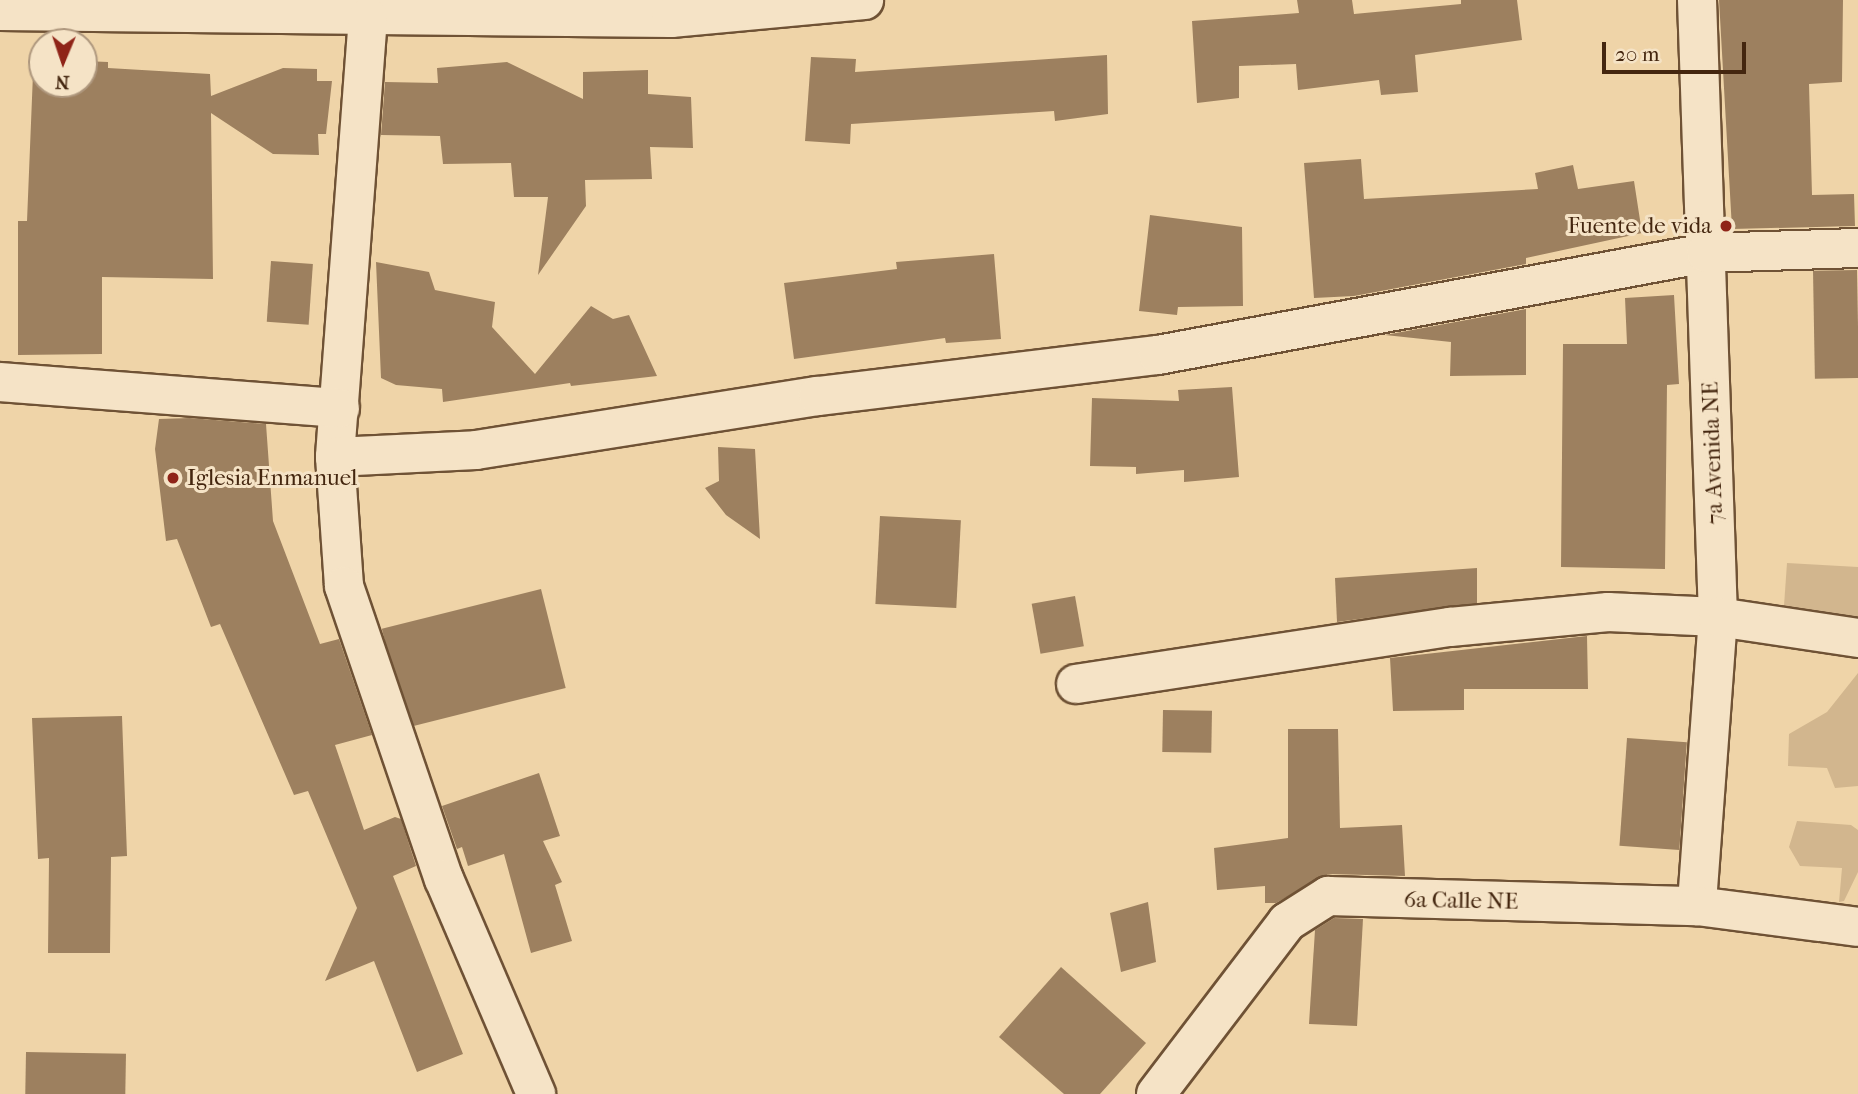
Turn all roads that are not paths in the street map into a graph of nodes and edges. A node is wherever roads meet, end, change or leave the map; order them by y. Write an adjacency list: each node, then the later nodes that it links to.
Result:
1 (864, 0): 4 (street)
2 (1697, 0): 8 (street, 7a Avenida NE)
3 (249, 7): 5 (street); 6 (street)
4 (625, 8): 6 (street)
5 (0, 11)
6 (368, 17): 10 (street)
7 (1858, 247): 8 (street)
8 (1706, 253): 11 (street); 12 (street, 7a Avenida NE)
9 (0, 382): 10 (street)
10 (340, 408): 11 (street)
11 (335, 457): 17 (street)
12 (1718, 617): 13 (street); 14 (street); 15 (street, 7a Avenida NE)
13 (1858, 638)
14 (1076, 684)
15 (1697, 906): 16 (street, 6a Calle NE); 18 (street, 6a Calle NE)
16 (1858, 927)
17 (536, 1094)
18 (1156, 1094)

